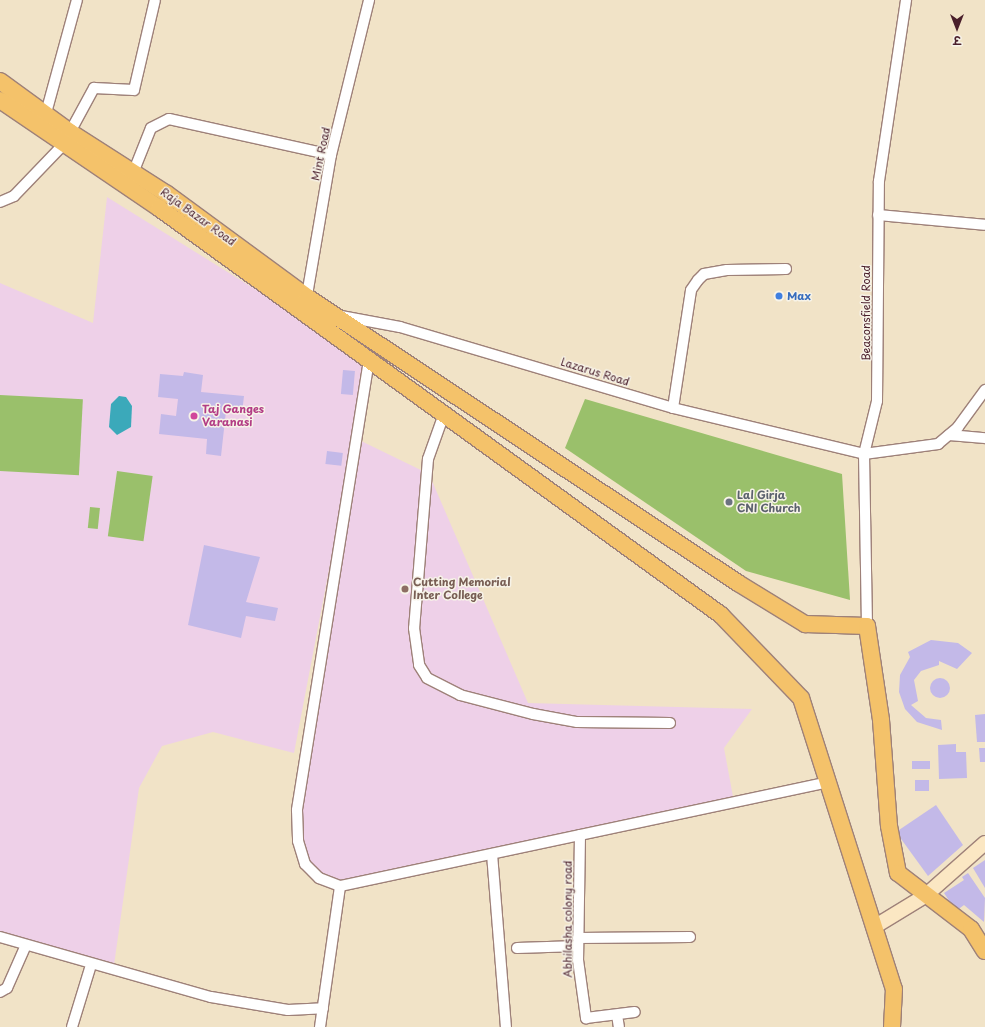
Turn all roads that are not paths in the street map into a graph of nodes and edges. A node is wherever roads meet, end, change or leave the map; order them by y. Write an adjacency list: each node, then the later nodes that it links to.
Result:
1 (77, 0): 7 (street)
2 (155, 0): 8 (street)
3 (369, 0): 9 (street, Mint Road)
4 (906, 0): 12 (street, Beaconsfield Road)
5 (0, 81): 7 (main road, Raja Bazar Road)
6 (0, 100): 8 (main road, Raja Bazar Road)
7 (46, 113): 8 (main road, Raja Bazar Road)
8 (67, 139): 10 (main road, Raja Bazar Road); 11 (street); 16 (main road, Raja Bazar Road)
9 (331, 155): 10 (street); 15 (street, Mint Road)
10 (133, 172): 15 (main road, Raja Bazar Road)
11 (0, 202)
12 (878, 215): 13 (street); 25 (street, Beaconsfield Road)
13 (985, 225)
14 (786, 269): 21 (street)
15 (307, 297): 16 (street, Mint Road); 17 (main road, Raja Bazar Road)
16 (304, 314): 18 (main road, Raja Bazar Road)
17 (337, 316): 18 (street); 21 (street, Lazarus Road); 26 (main road, Raja Bazar Road)
18 (327, 330): 19 (main road, Raja Bazar Road)
19 (369, 360): 22 (main road, Raja Bazar Road); 32 (street)
20 (985, 390): 23 (street)
21 (673, 408): 25 (street, Lazarus Road)
22 (444, 414): 27 (street); 28 (main road, Raja Bazar Road)
23 (949, 434): 24 (street); 25 (street)
24 (985, 438)
25 (864, 454): 26 (street, Beaconsfield Road)
26 (866, 626): 33 (main road)
27 (670, 723)
28 (828, 782): 29 (street); 34 (main road, Raja Bazar Road)
29 (580, 835): 31 (street); 37 (street, Abhilasha colony road)
30 (985, 843): 33 (street)
31 (492, 854): 32 (street); 48 (street)
32 (340, 886): 43 (street)
33 (925, 896): 34 (street); 40 (main road)
34 (874, 927): 50 (main road, Raja Bazar Road)
35 (0, 937): 38 (street)
36 (690, 937): 37 (street)
37 (578, 942): 39 (street); 45 (street, Abhilasha colony road)
38 (26, 945): 41 (street); 42 (street)
39 (517, 948)
40 (985, 951)
41 (91, 965): 43 (street); 46 (street)
42 (0, 992)
43 (323, 1008): 47 (street)
44 (635, 1012): 45 (street, Abhilasha colony road)
45 (617, 1015): 49 (street)
46 (72, 1027)
47 (320, 1027)
48 (506, 1027)
49 (619, 1027)
50 (892, 1027)

